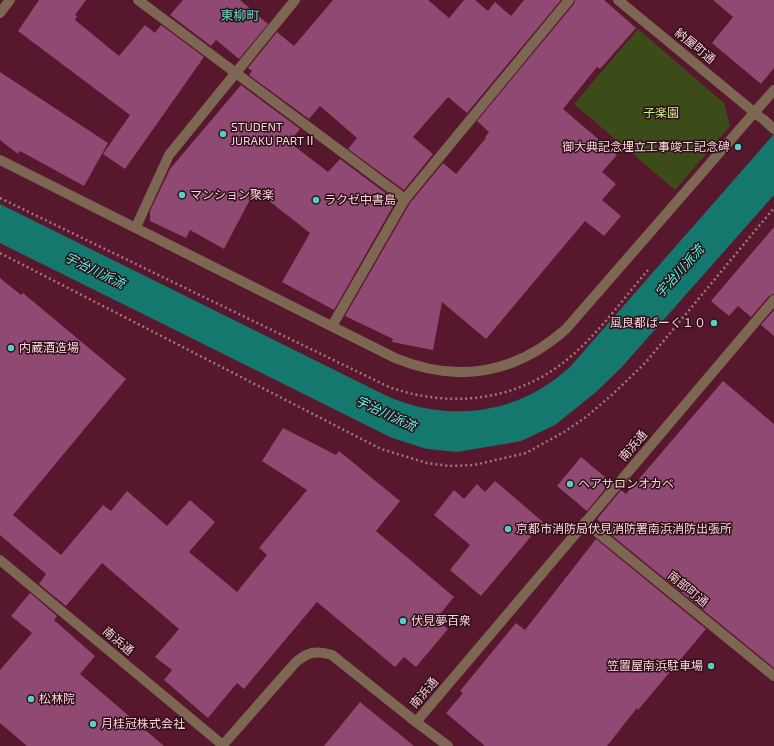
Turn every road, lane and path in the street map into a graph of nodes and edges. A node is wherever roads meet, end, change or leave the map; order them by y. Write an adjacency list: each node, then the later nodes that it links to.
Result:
1 (10, 0): 6 (street)
2 (138, 0): 7 (street)
3 (295, 0): 7 (street)
4 (570, 0): 13 (street)
5 (618, 0): 9 (street, 納屋町通)
6 (0, 13)
7 (236, 72): 13 (street); 14 (street)
8 (774, 90): 9 (street)
9 (759, 116): 10 (street, 納屋町通, bridge); 16 (street)
10 (774, 129)
11 (0, 160): 14 (street)
12 (0, 198): 17 (path)
13 (405, 199): 16 (street)
14 (136, 227): 16 (street)
15 (774, 300): 18 (street, 南浜通)
16 (332, 326)
17 (374, 380)
18 (585, 522): 20 (street, 南部町通); 21 (street, 南浜通)
19 (0, 560): 22 (street, 南浜通)
20 (774, 676)
21 (416, 722): 22 (street, 南浜通); 23 (street)
22 (223, 746)
23 (448, 746)

